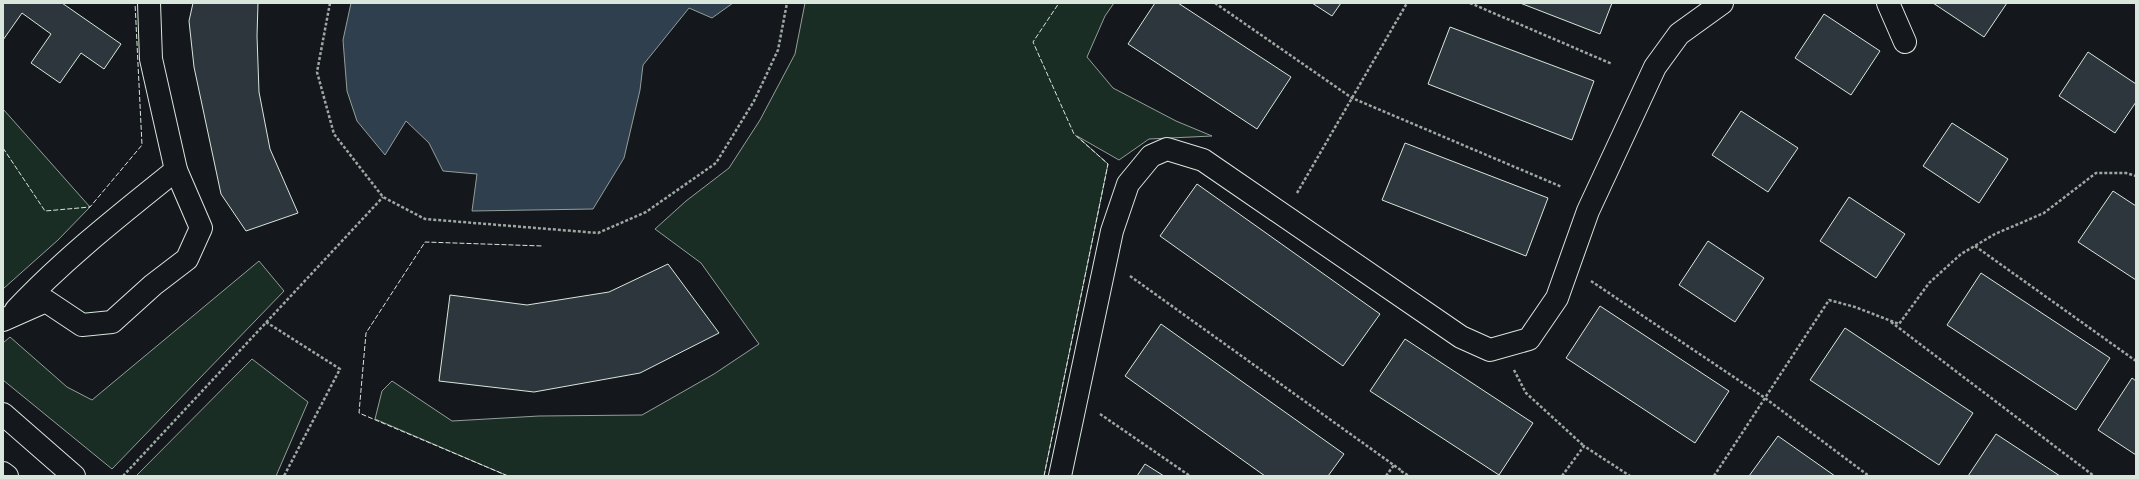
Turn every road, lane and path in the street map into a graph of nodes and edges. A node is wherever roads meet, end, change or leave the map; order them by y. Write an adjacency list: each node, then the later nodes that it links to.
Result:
1 (149, 3): 12 (street)
2 (330, 3): 15 (path)
3 (787, 3): 15 (path)
4 (1215, 3): 11 (path)
5 (1406, 3): 11 (path)
6 (1470, 3): 10 (path)
7 (1722, 3): 23 (street)
8 (1888, 3): 9 (street)
9 (1905, 42)
10 (1612, 64)
11 (1352, 98): 14 (path); 16 (path)
12 (176, 170): 20 (street); 20 (street)
13 (2136, 176): 17 (path)
14 (1562, 187)
15 (383, 197): 22 (path)
16 (1283, 216): 18 (street); 23 (street)
17 (1975, 246): 21 (path); 24 (path)
18 (1107, 259): 29 (path); 35 (street)
19 (1592, 282): 25 (path)
20 (6, 318)
21 (1888, 320): 25 (path); 43 (path)
22 (266, 322): 33 (path); 34 (path)
23 (1502, 346): 28 (path)
24 (2136, 361)
25 (1765, 398): 41 (path); 42 (path)
26 (3, 414): 32 (street)
27 (1111, 420): 36 (path)
28 (1584, 446): 39 (path); 40 (path)
29 (1402, 471): 37 (path); 38 (path)
30 (3, 473): 31 (street)
31 (7, 476)
32 (74, 476)
33 (123, 476)
34 (284, 476)
35 (1060, 476)
36 (1190, 476)
37 (1386, 476)
38 (1409, 476)
39 (1562, 476)
40 (1630, 476)
41 (1714, 476)
42 (1869, 476)
43 (2094, 476)

